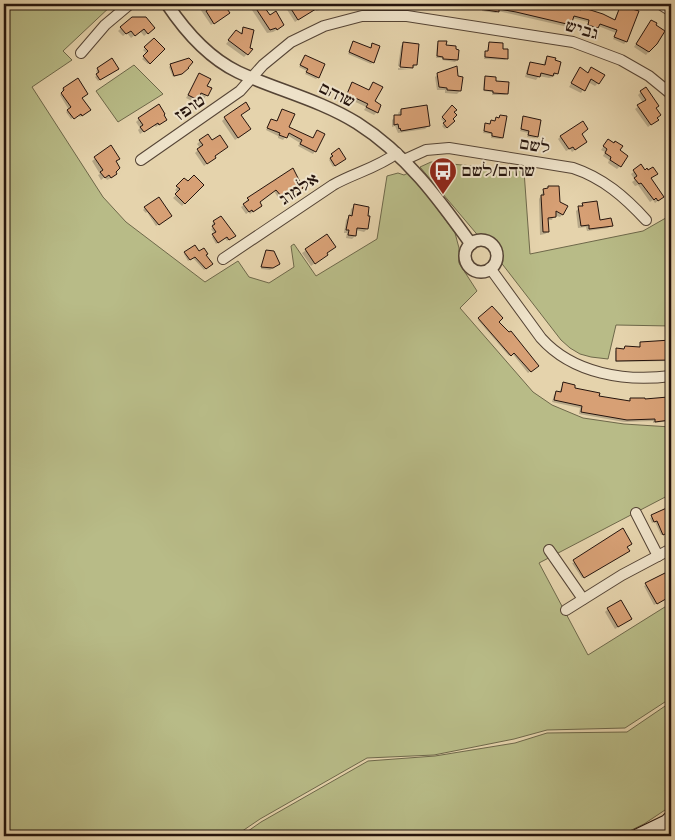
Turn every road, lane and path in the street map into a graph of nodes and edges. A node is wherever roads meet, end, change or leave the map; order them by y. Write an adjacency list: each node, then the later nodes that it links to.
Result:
1 (130, 4): 5 (street)
2 (168, 4): 6 (street, שוהם)
3 (660, 4): 4 (street)
4 (671, 11)
5 (81, 53)
6 (253, 78): 7 (street, גביש); 8 (street, שוהם); 9 (street, טופז)
7 (671, 94)
8 (400, 157): 10 (street, לשם); 11 (street, שוהם); 12 (street, אלמוג)
9 (141, 160)
10 (646, 220)
11 (471, 244): 13 (street); 13 (street)
12 (223, 258)
13 (490, 268): 14 (street)
14 (671, 376)
15 (636, 512): 18 (street)
16 (671, 548): 18 (street)
17 (549, 550): 19 (street)
18 (658, 556): 19 (street)
19 (583, 599): 20 (street)
20 (566, 610)
21 (671, 818): 22 (main road)
22 (638, 836)

